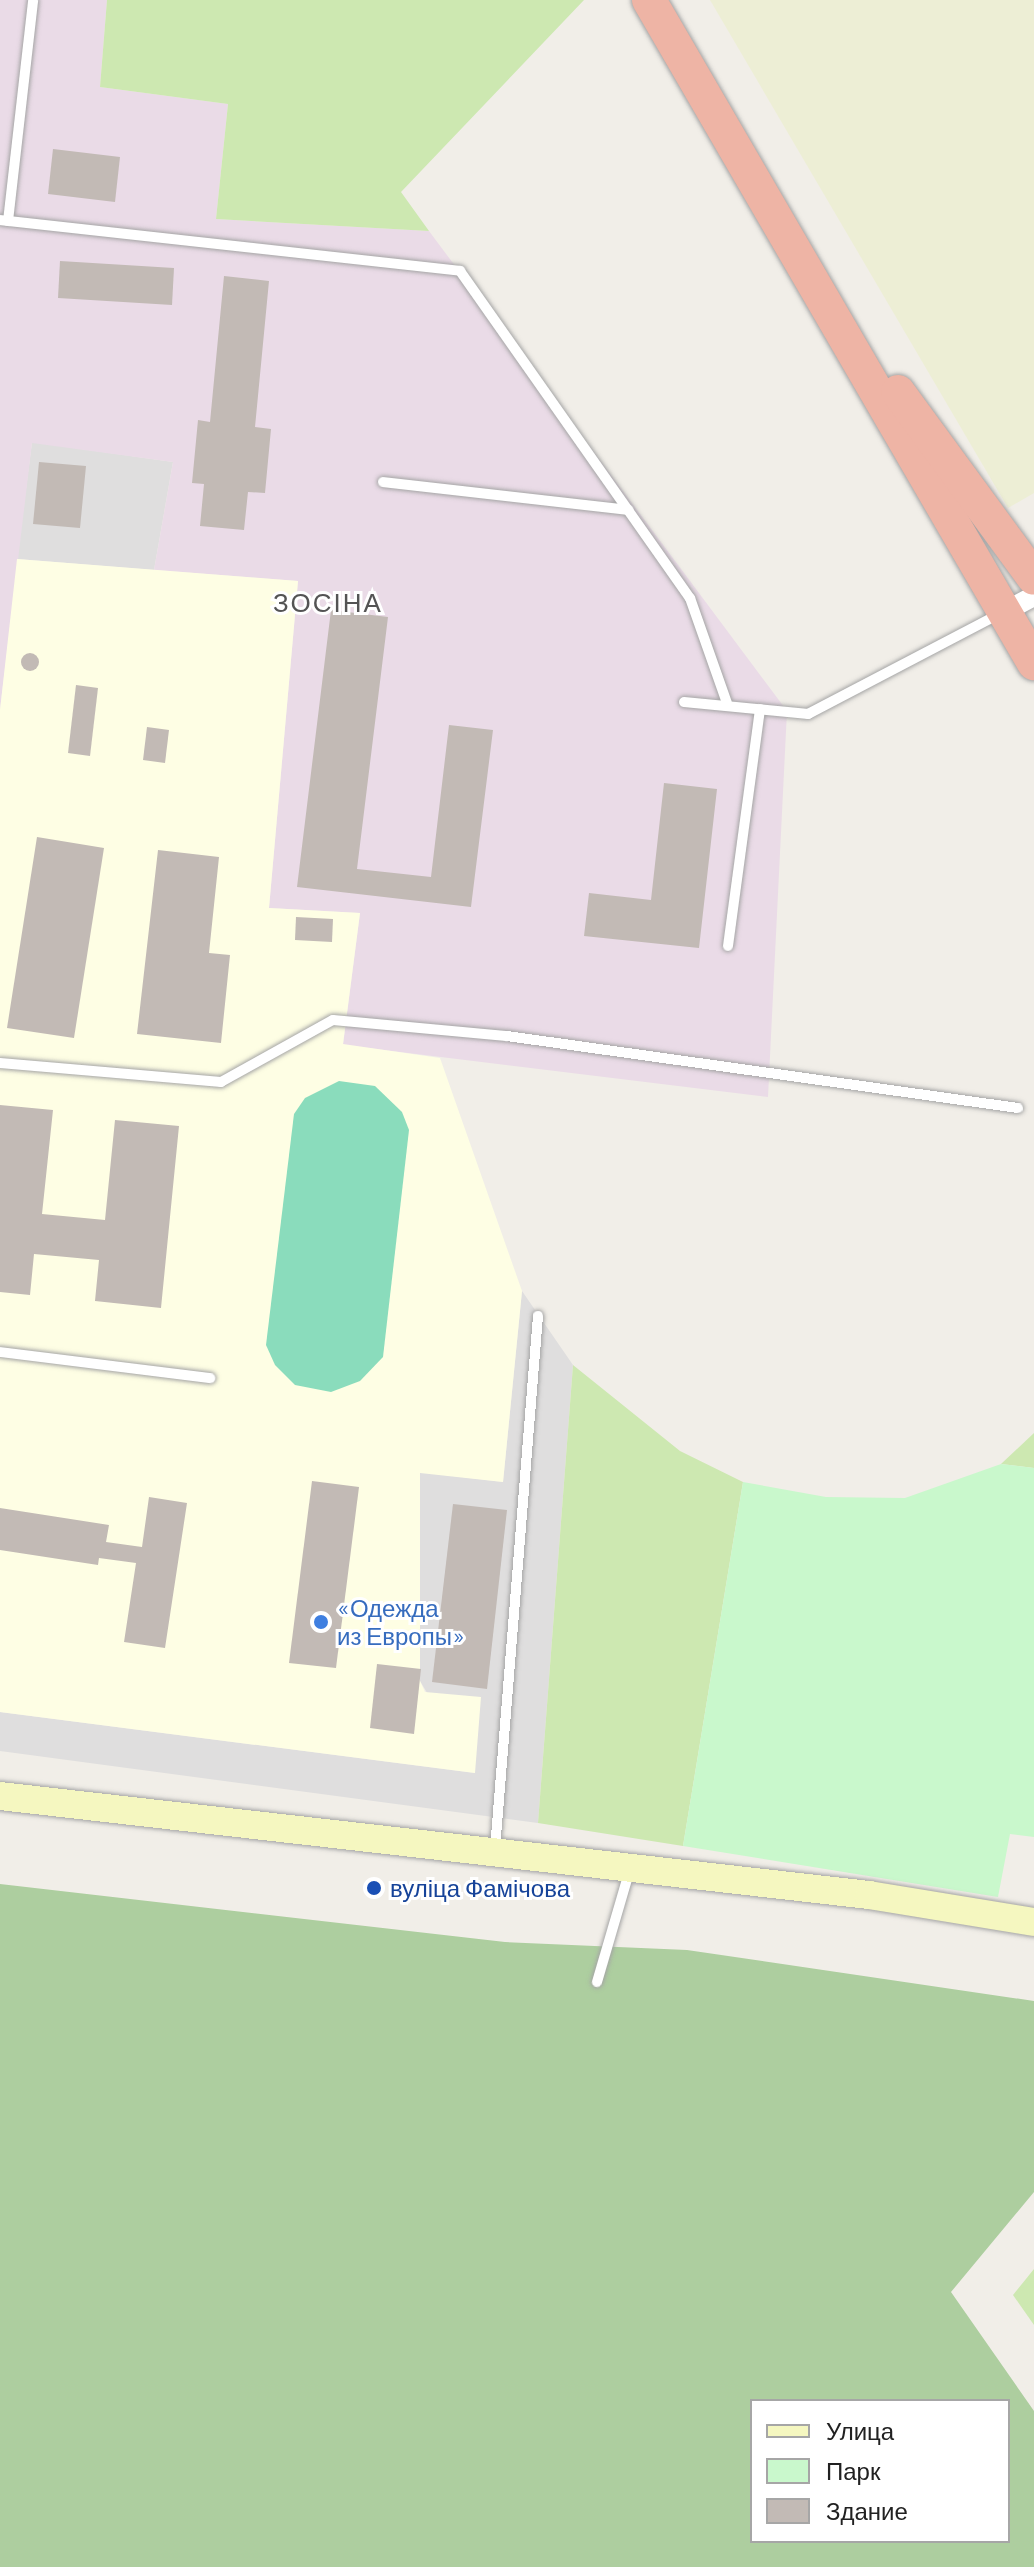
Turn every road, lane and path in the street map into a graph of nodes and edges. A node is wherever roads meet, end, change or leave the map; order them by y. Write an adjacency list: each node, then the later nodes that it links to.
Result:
1 (33, 0): 3 (lane)
2 (649, 0): 4 (highway)
3 (4, 221): 6 (lane)
4 (832, 312): 7 (highway); 9 (highway)
5 (383, 482): 6 (lane)
6 (628, 510): 12 (lane)
7 (1034, 578)
8 (1034, 596): 9 (street)
9 (1004, 612): 10 (highway); 13 (lane)
10 (1034, 663)
11 (684, 702): 12 (lane)
12 (727, 703): 13 (lane)
13 (760, 709): 14 (lane)
14 (728, 946)
15 (0, 1063): 16 (lane)
16 (1018, 1108)
17 (538, 1316): 21 (lane)
18 (0, 1352): 19 (lane)
19 (210, 1378)
20 (0, 1796): 21 (main road)
21 (495, 1851): 22 (main road)
22 (631, 1867): 23 (main road); 24 (lane)
23 (1034, 1922)
24 (597, 1982)

